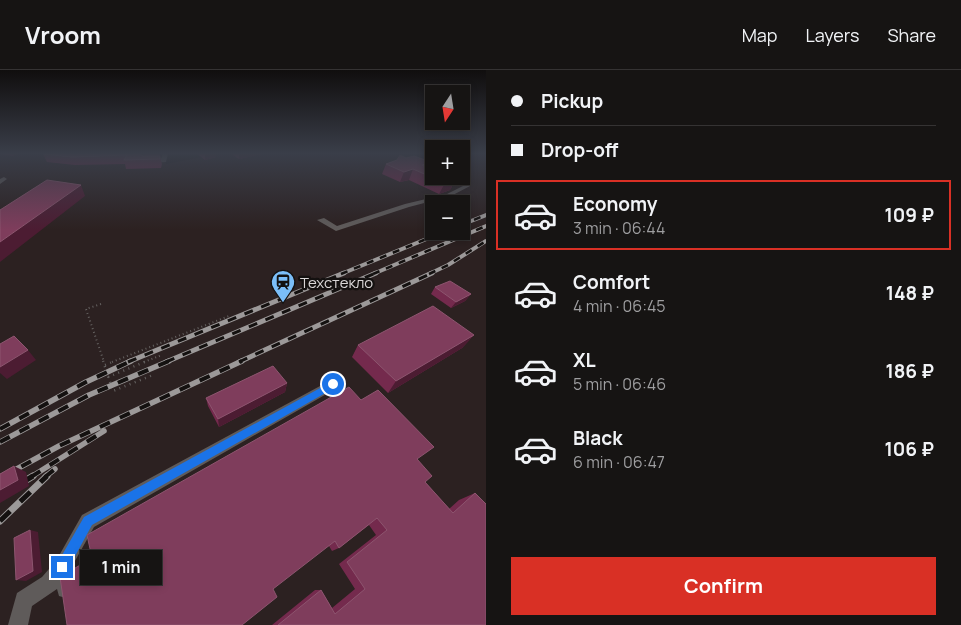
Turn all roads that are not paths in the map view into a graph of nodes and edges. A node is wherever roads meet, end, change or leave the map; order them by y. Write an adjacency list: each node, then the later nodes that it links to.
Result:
1 (466, 185): 2 (lane)
2 (321, 220)
3 (333, 384): 4 (lane)
4 (62, 567): 5 (lane); 6 (lane)
5 (68, 606)
6 (18, 625)

